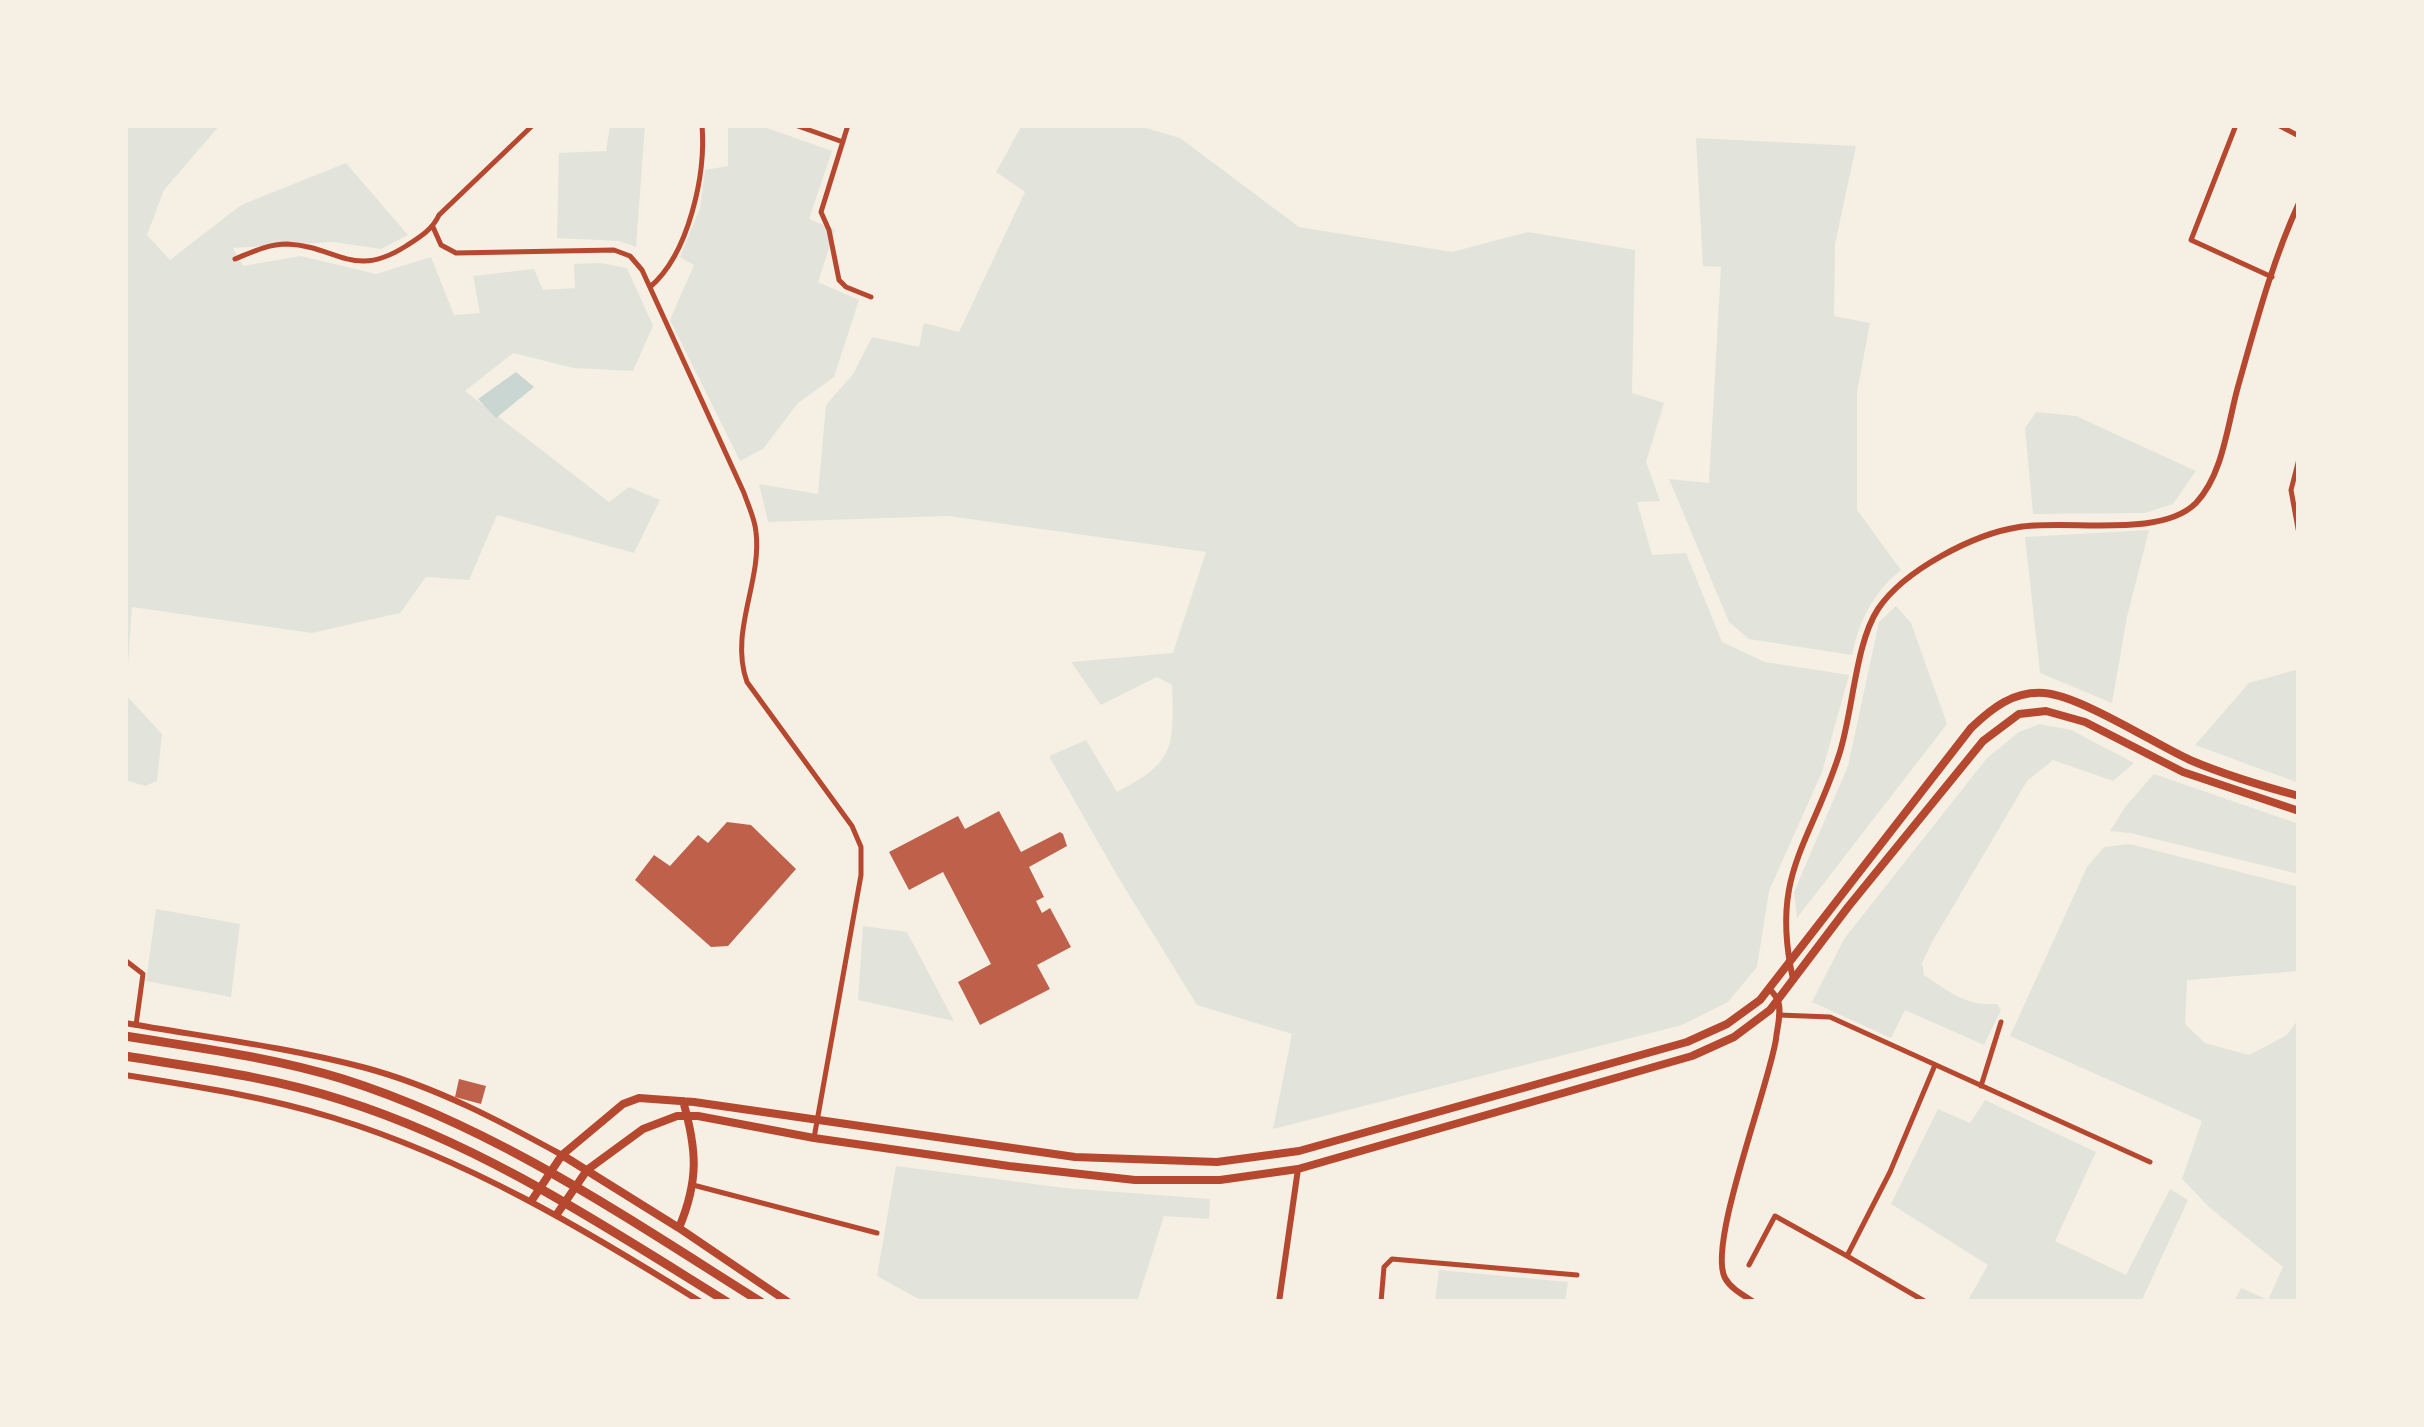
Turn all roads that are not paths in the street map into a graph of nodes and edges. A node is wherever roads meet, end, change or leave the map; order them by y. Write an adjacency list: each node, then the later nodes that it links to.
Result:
1 (533, 125): 10 (street)
2 (702, 125): 13 (street)
3 (796, 125): 8 (street)
4 (848, 125): 8 (street)
5 (2236, 125): 12 (street)
6 (2278, 125): 7 (street)
7 (2299, 136)
8 (843, 142): 14 (street)
9 (2299, 203): 12 (street)
10 (433, 228): 11 (street); 13 (street)
11 (235, 259)
12 (2272, 277): 21 (street)
13 (650, 287): 36 (street)
14 (872, 297)
15 (2299, 459): 16 (street)
16 (2298, 519): 17 (street)
17 (2299, 534)
18 (2299, 796): 21 (main road)
19 (2299, 811): 22 (main road)
20 (125, 960): 28 (street)
21 (1790, 963): 22 (street); 23 (main road)
22 (1794, 981): 24 (main road)
23 (1770, 988): 24 (street); 36 (main road)
24 (1778, 1000): 25 (street); 40 (main road)
25 (1779, 1014): 31 (street); 56 (street)
26 (2001, 1022): 33 (street)
27 (125, 1023): 28 (street)
28 (136, 1025): 38 (street)
29 (125, 1036): 52 (highway)
30 (125, 1056): 51 (highway)
31 (1935, 1065): 33 (street); 47 (street)
32 (125, 1074): 43 (street)
33 (1981, 1086): 39 (street)
34 (683, 1100): 35 (main road); 36 (main road); 38 (main road)
35 (688, 1116): 37 (main road); 41 (main road); 42 (main road)
36 (817, 1122): 37 (street)
37 (814, 1138): 40 (main road)
38 (562, 1155): 41 (main road); 43 (main road)
39 (2150, 1162)
40 (1298, 1169): 54 (street)
41 (586, 1170): 44 (main road); 45 (main road)
42 (694, 1185): 45 (main road); 46 (street)
43 (532, 1200): 44 (street)
44 (557, 1214): 50 (street)
45 (680, 1228): 53 (main road)
46 (876, 1233)
47 (1848, 1256): 48 (street); 57 (street)
48 (1749, 1265)
49 (1577, 1275): 55 (street)
50 (702, 1302)
51 (727, 1302)
52 (760, 1302)
53 (788, 1302)
54 (1279, 1302)
55 (1381, 1302)
56 (1754, 1302)
57 (1926, 1302)

